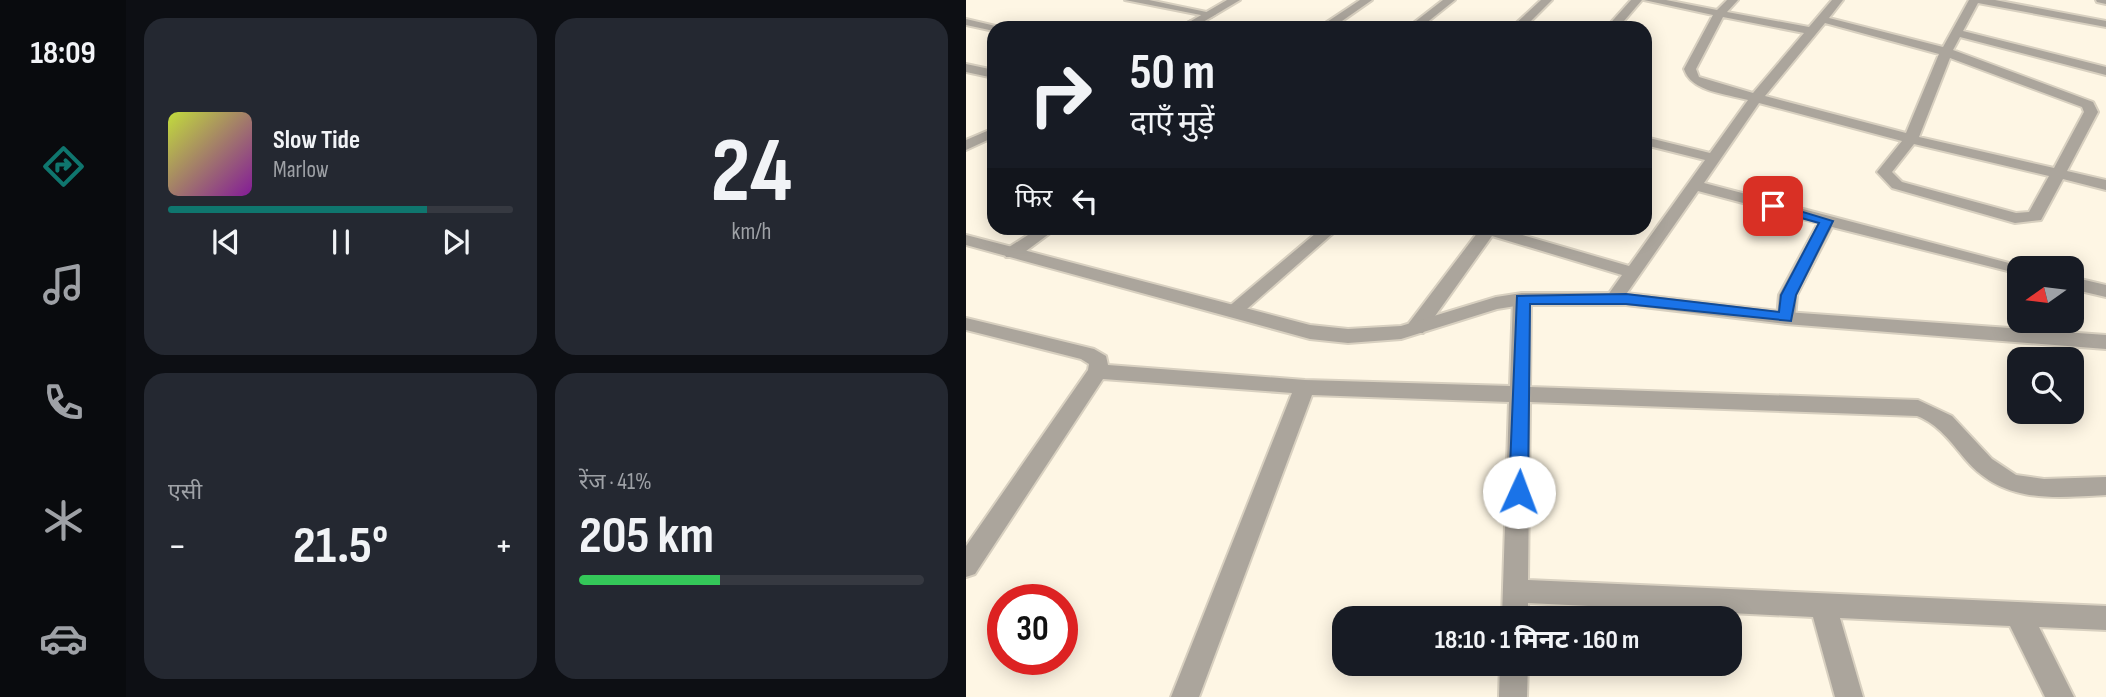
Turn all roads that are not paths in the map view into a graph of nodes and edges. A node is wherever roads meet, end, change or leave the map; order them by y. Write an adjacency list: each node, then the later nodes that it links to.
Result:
1 (1130, 0): 14 (street)
2 (1236, 0): 14 (street)
3 (1367, 0): 17 (street)
4 (1450, 0): 18 (street)
5 (1547, 0): 19 (street)
6 (1637, 0): 20 (street)
7 (1649, 0): 13 (street)
8 (1733, 0): 13 (street)
9 (1838, 0): 22 (street)
10 (1976, 0): 15 (street); 24 (street)
11 (2101, 0): 12 (street)
12 (2106, 1)
13 (1721, 12): 22 (street); 29 (street)
14 (1211, 14): 16 (street)
15 (2105, 20)
16 (1198, 21)
17 (1335, 21)
18 (1422, 21)
19 (1524, 21)
20 (1618, 21)
21 (966, 22): 23 (street)
22 (1817, 25): 25 (street); 29 (street)
23 (987, 26)
24 (1956, 33): 25 (street); 27 (street)
25 (1946, 52): 31 (street); 35 (street)
26 (966, 68): 28 (street)
27 (2106, 71)
28 (987, 72)
29 (1756, 98): 31 (street); 34 (street)
30 (987, 136): 33 (street)
31 (1911, 139): 35 (street); 35 (street)
32 (1652, 143): 34 (street)
33 (966, 146)
34 (1713, 158): 36 (street)
35 (2057, 175): 37 (street)
36 (1693, 185): 38 (street); 46 (street)
37 (2106, 185)
38 (1827, 221): 45 (street); 52 (street)
39 (1039, 235): 44 (street)
40 (1323, 235): 51 (street)
41 (1482, 235): 54 (street)
42 (1510, 235): 46 (street)
43 (966, 240): 44 (street)
44 (1012, 253): 51 (street)
45 (2007, 266)
46 (1632, 272): 50 (street)
47 (2084, 285): 48 (street)
48 (2106, 291)
49 (1522, 299): 50 (street); 54 (street); 58 (street)
50 (1614, 299): 52 (street)
51 (1233, 312): 54 (street)
52 (1786, 318): 55 (street)
53 (966, 324): 56 (street)
54 (1416, 328)
55 (2106, 342)
56 (1098, 371): 57 (street); 60 (street)
57 (1305, 387): 58 (street); 67 (street)
58 (1521, 393): 59 (street); 61 (street)
59 (2106, 486)
60 (966, 566)
61 (1516, 591): 62 (street); 63 (street)
62 (1823, 605): 64 (street); 69 (street)
63 (1515, 606)
64 (2018, 614): 65 (street); 70 (street)
65 (2106, 618)
66 (1514, 676): 68 (street)
67 (1185, 697)
68 (1513, 697)
69 (1849, 697)
70 (2060, 697)

